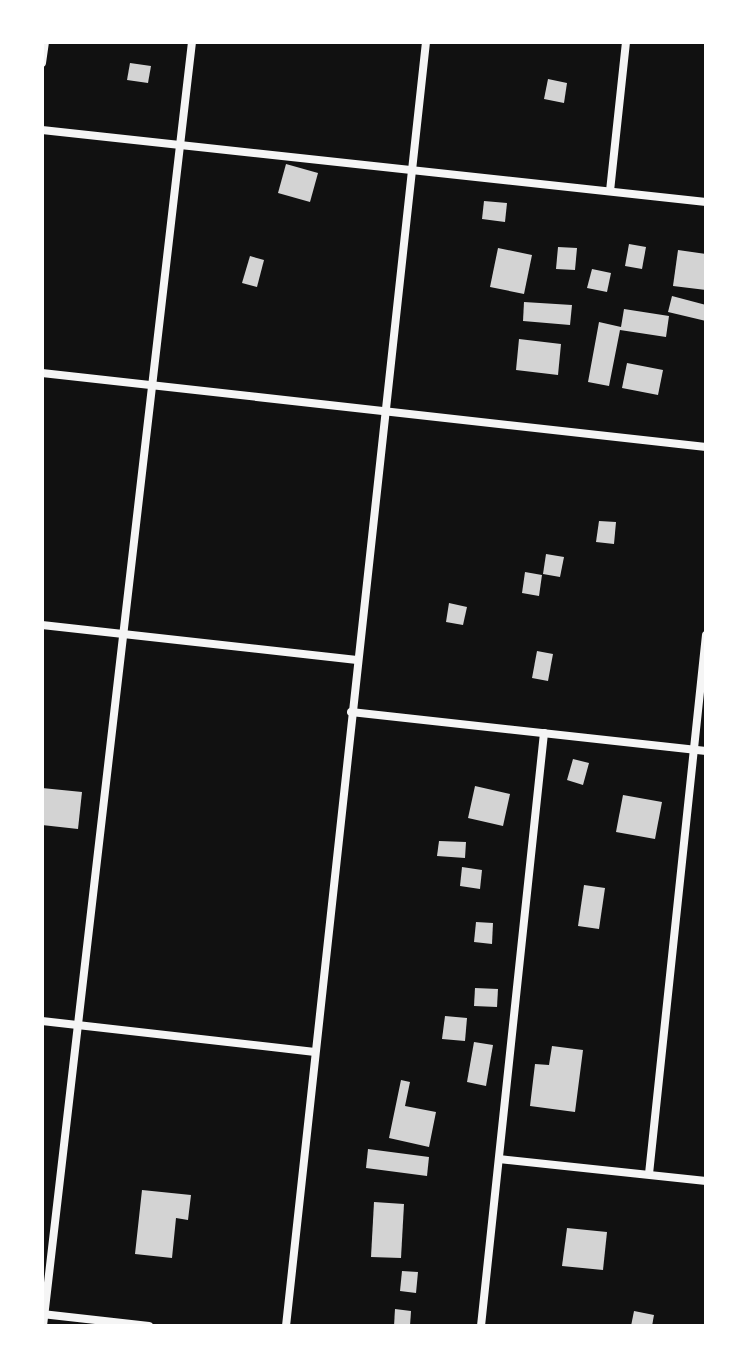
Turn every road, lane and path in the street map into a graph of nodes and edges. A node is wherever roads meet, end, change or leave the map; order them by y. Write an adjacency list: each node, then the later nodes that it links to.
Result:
1 (45, 42): 5 (street)
2 (192, 42): 7 (street)
3 (426, 42): 8 (street)
4 (626, 42): 9 (street)
5 (42, 63)
6 (42, 130): 7 (street)
7 (180, 145): 8 (street); 12 (street)
8 (411, 169): 9 (street); 13 (street)
9 (610, 191): 10 (street)
10 (706, 202)
11 (42, 373): 12 (street)
12 (152, 385): 13 (street); 16 (street)
13 (384, 411): 14 (street); 18 (street)
14 (706, 447)
15 (42, 625): 16 (street)
16 (123, 634): 18 (street); 24 (street)
17 (706, 635): 21 (street)
18 (357, 660): 19 (street)
19 (351, 712): 20 (street); 25 (street)
20 (544, 733): 21 (street); 26 (street)
21 (694, 749): 22 (street); 27 (street)
22 (706, 751)
23 (42, 1021): 24 (street)
24 (78, 1025): 25 (street); 29 (street)
25 (315, 1052): 32 (street)
26 (499, 1159): 27 (street); 33 (street)
27 (649, 1174): 28 (street)
28 (706, 1181)
29 (43, 1315): 30 (street); 31 (street)
30 (43, 1326)
31 (149, 1326)
32 (286, 1326)
33 (481, 1326)

